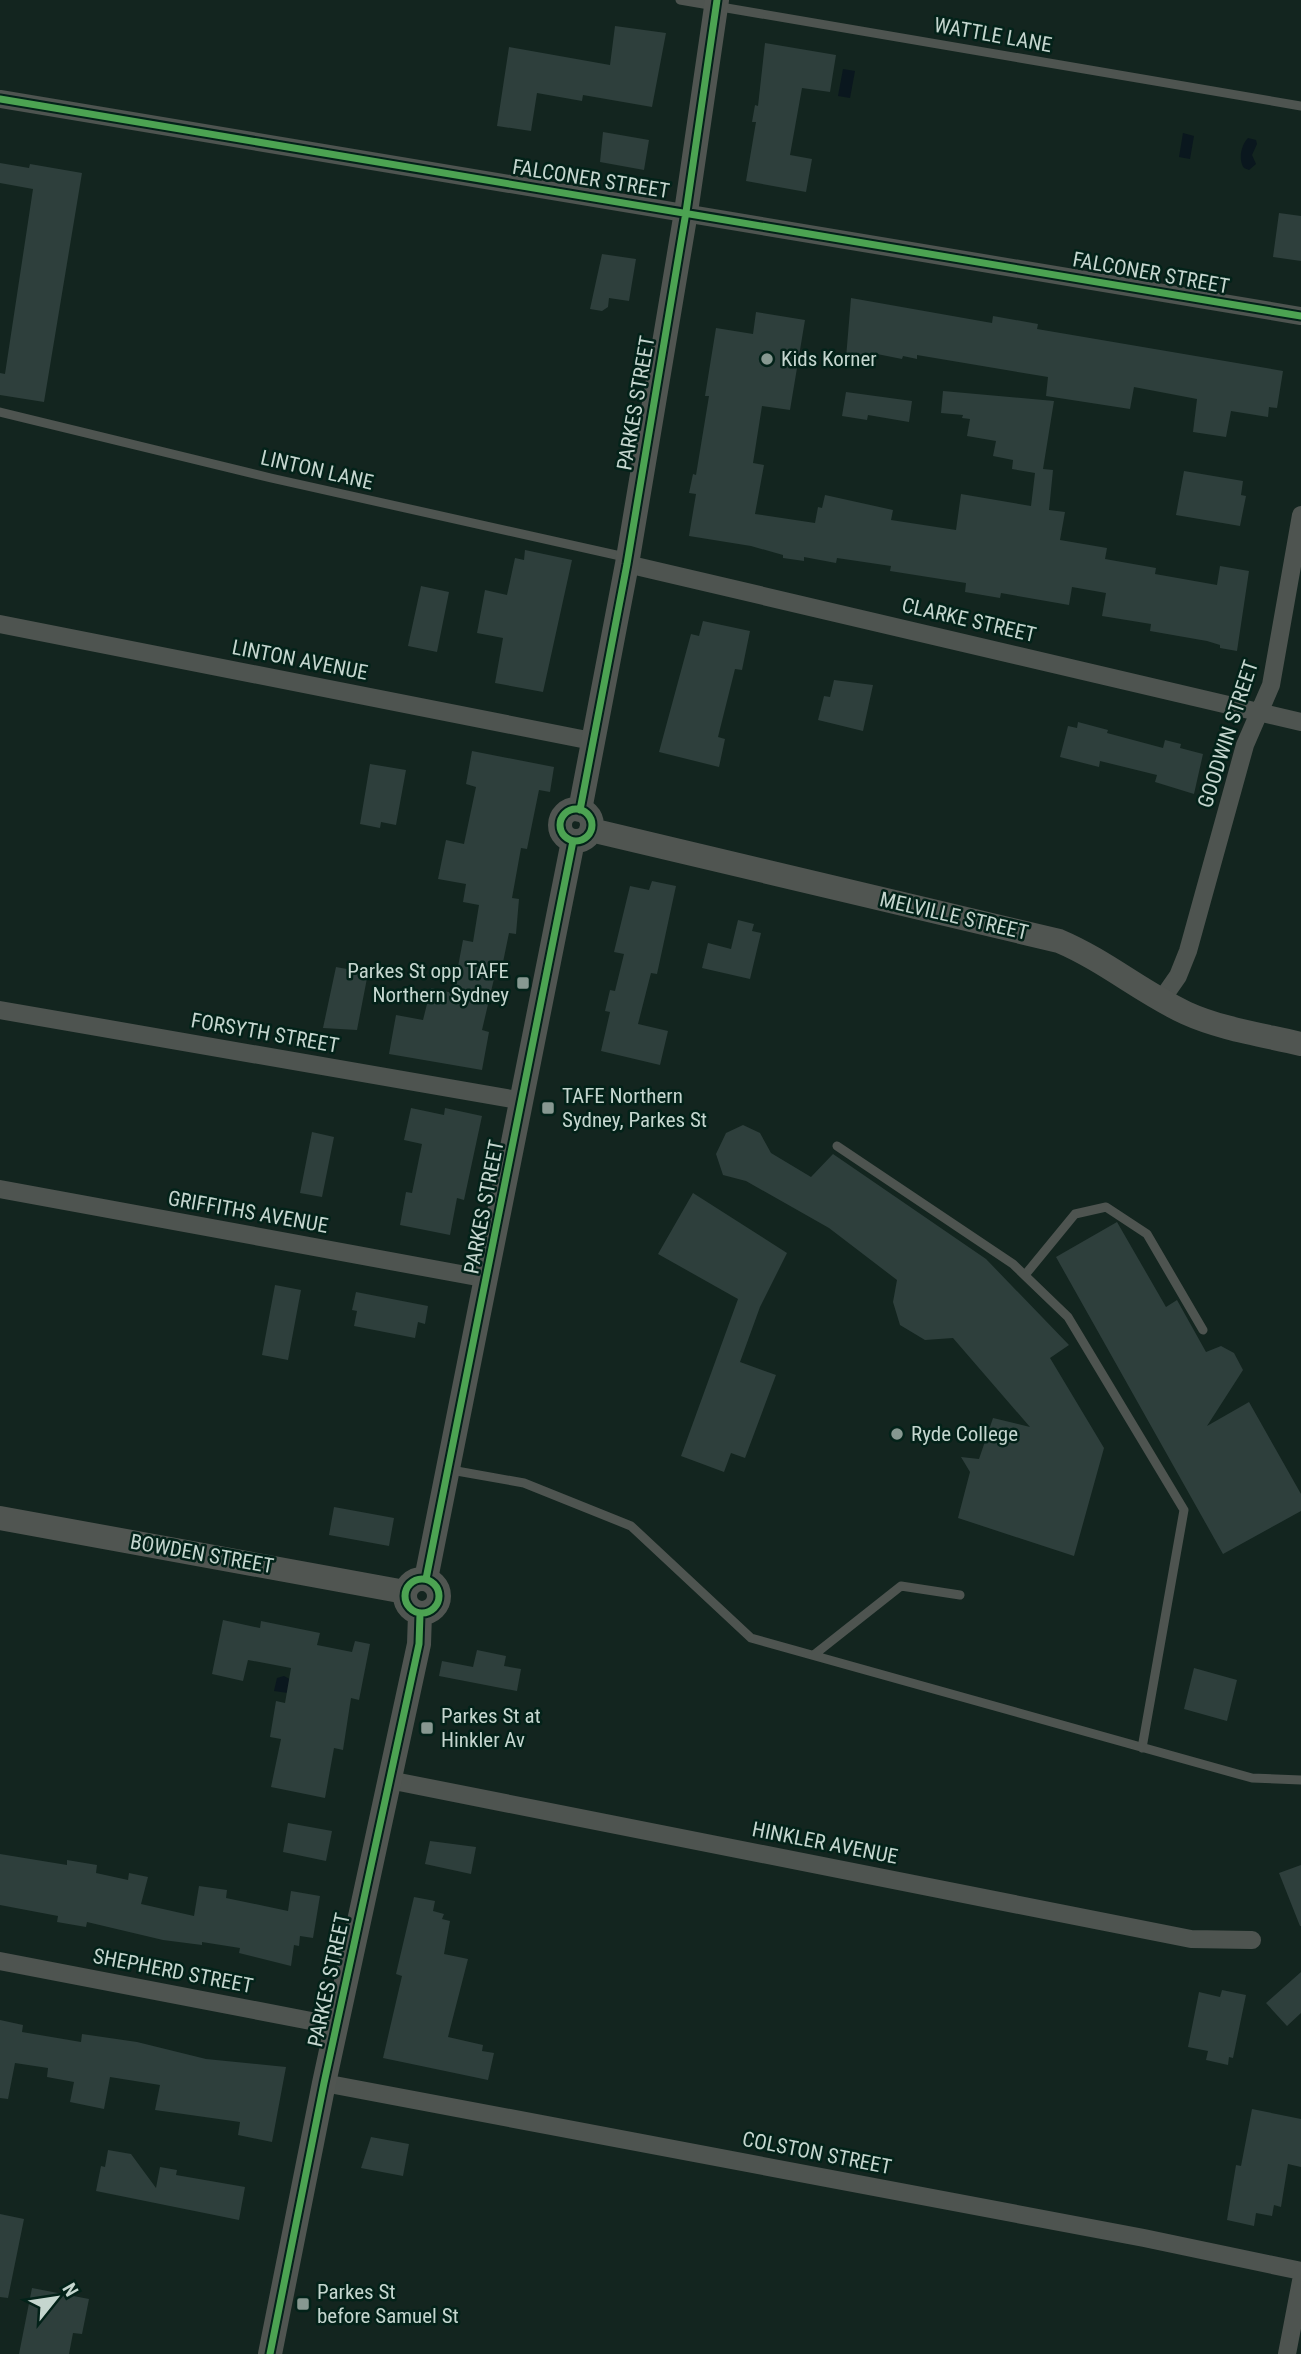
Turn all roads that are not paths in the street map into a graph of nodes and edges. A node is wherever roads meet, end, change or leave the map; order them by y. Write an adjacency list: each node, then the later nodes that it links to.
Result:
1 (680, 0): 2 (lane, WATTLE LANE)
2 (717, 3): 4 (lane, WATTLE LANE); 5 (street, PARKES STREET)
3 (0, 99): 5 (street, FALCONER STREET)
4 (1301, 106)
5 (686, 212): 6 (street, FALCONER STREET); 9 (street, PARKES STREET)
6 (1301, 316)
7 (0, 412): 9 (lane, LINTON LANE)
8 (1301, 515): 11 (street, GOODWIN STREET)
9 (627, 561): 11 (street, CLARKE STREET); 13 (street, PARKES STREET)
10 (0, 624): 13 (street, LINTON AVENUE)
11 (1259, 712): 12 (street, CLARKE STREET); 15 (street, GOODWIN STREET)
12 (1301, 722)
13 (592, 741): 14 (street, PARKES STREET)
14 (582, 827): 15 (street, MELVILLE STREET); 18 (street, PARKES STREET)
15 (1162, 999): 17 (street, MELVILLE STREET)
16 (0, 1010): 18 (street, FORSYTH STREET)
17 (1301, 1044)
18 (523, 1101): 22 (street, PARKES STREET)
19 (837, 1146): 21 (lane)
20 (0, 1189): 22 (street, GRIFFITHS AVENUE)
21 (1025, 1275): 23 (lane); 31 (lane)
22 (488, 1279): 24 (street, PARKES STREET)
23 (1203, 1330)
24 (449, 1470): 26 (street, PARKES STREET); 30 (lane)
25 (0, 1518): 27 (street, BOWDEN STREET)
26 (426, 1579): 27 (street); 29 (street)
27 (405, 1592): 29 (street)
28 (960, 1595): 30 (lane)
29 (420, 1614): 32 (street, PARKES STREET)
30 (815, 1654): 31 (lane)
31 (1142, 1748): 33 (lane)
32 (389, 1780): 34 (street, HINKLER AVENUE); 36 (street, PARKES STREET)
33 (1301, 1780)
34 (1252, 1940)
35 (0, 1961): 36 (street, SHEPHERD STREET)
36 (337, 2026): 37 (street, PARKES STREET)
37 (324, 2083): 38 (street, COLSTON STREET); 40 (street, PARKES STREET)
38 (1301, 2271)
39 (1301, 2281): 41 (street)
40 (271, 2354)
41 (1287, 2354)

